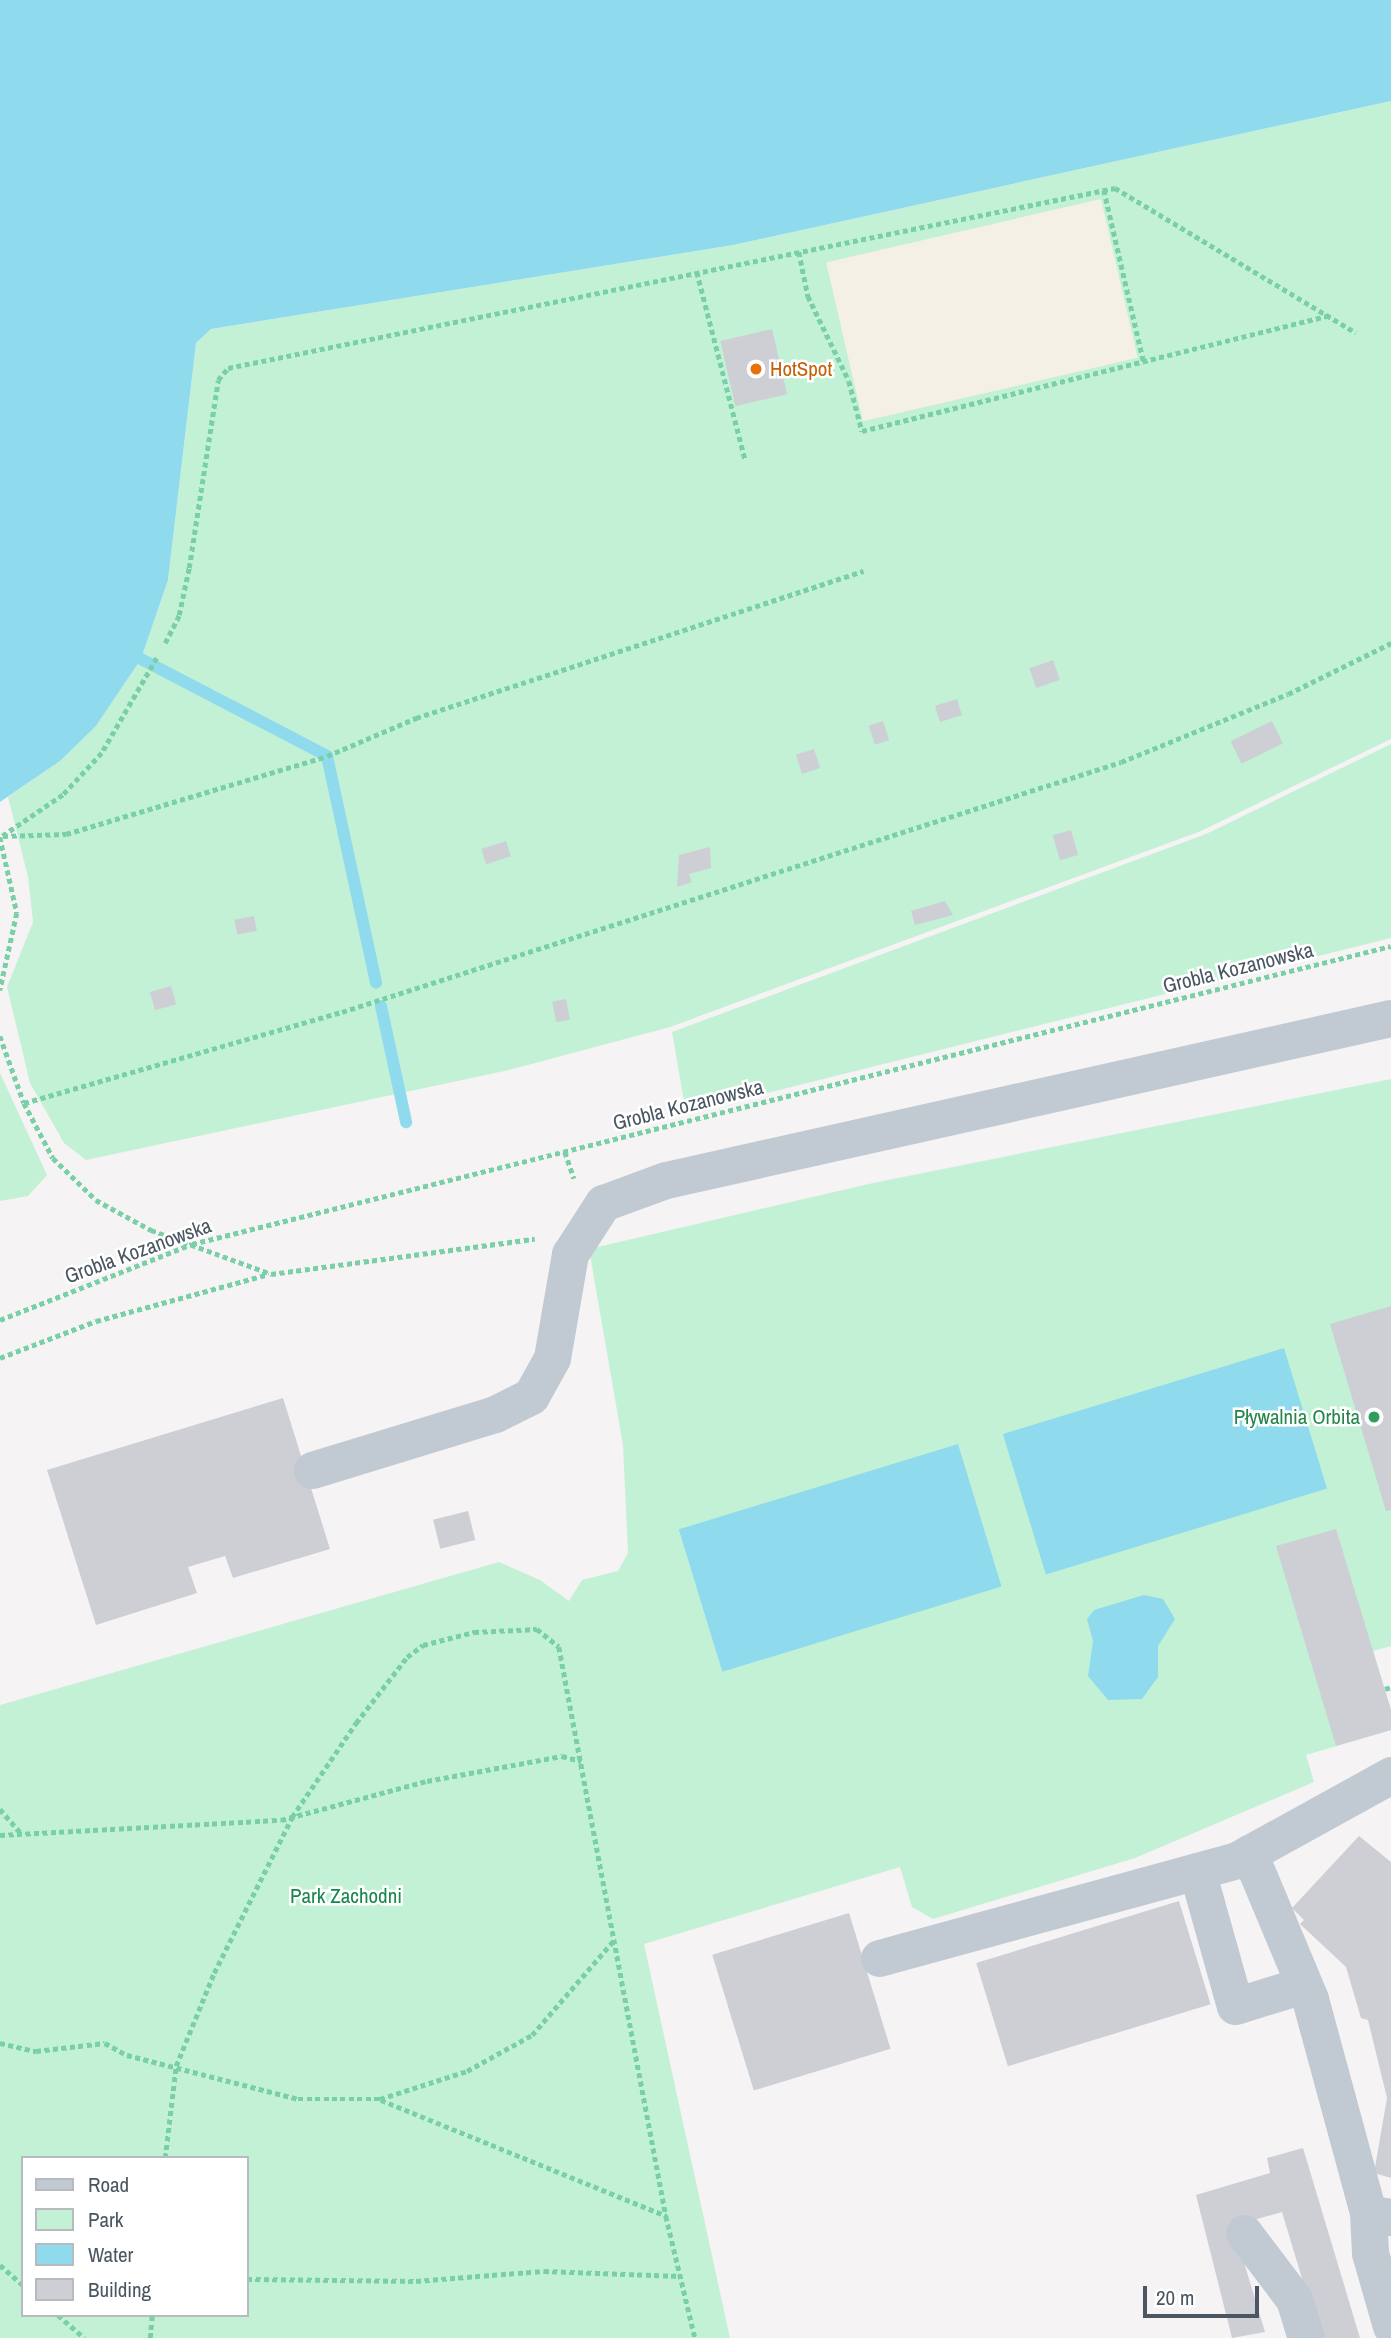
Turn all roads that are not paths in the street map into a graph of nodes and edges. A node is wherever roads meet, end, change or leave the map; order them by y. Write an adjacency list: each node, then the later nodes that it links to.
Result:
1 (1391, 1018): 2 (lane)
2 (312, 1470)
3 (1391, 1775): 4 (lane)
4 (1249, 1853): 5 (lane); 7 (lane)
5 (1197, 1871): 6 (lane); 7 (lane)
6 (879, 1958)
7 (1303, 1984): 8 (lane)
8 (1379, 2215): 10 (lane)
9 (1244, 2233): 11 (lane)
10 (1391, 2326)
11 (1306, 2338)

